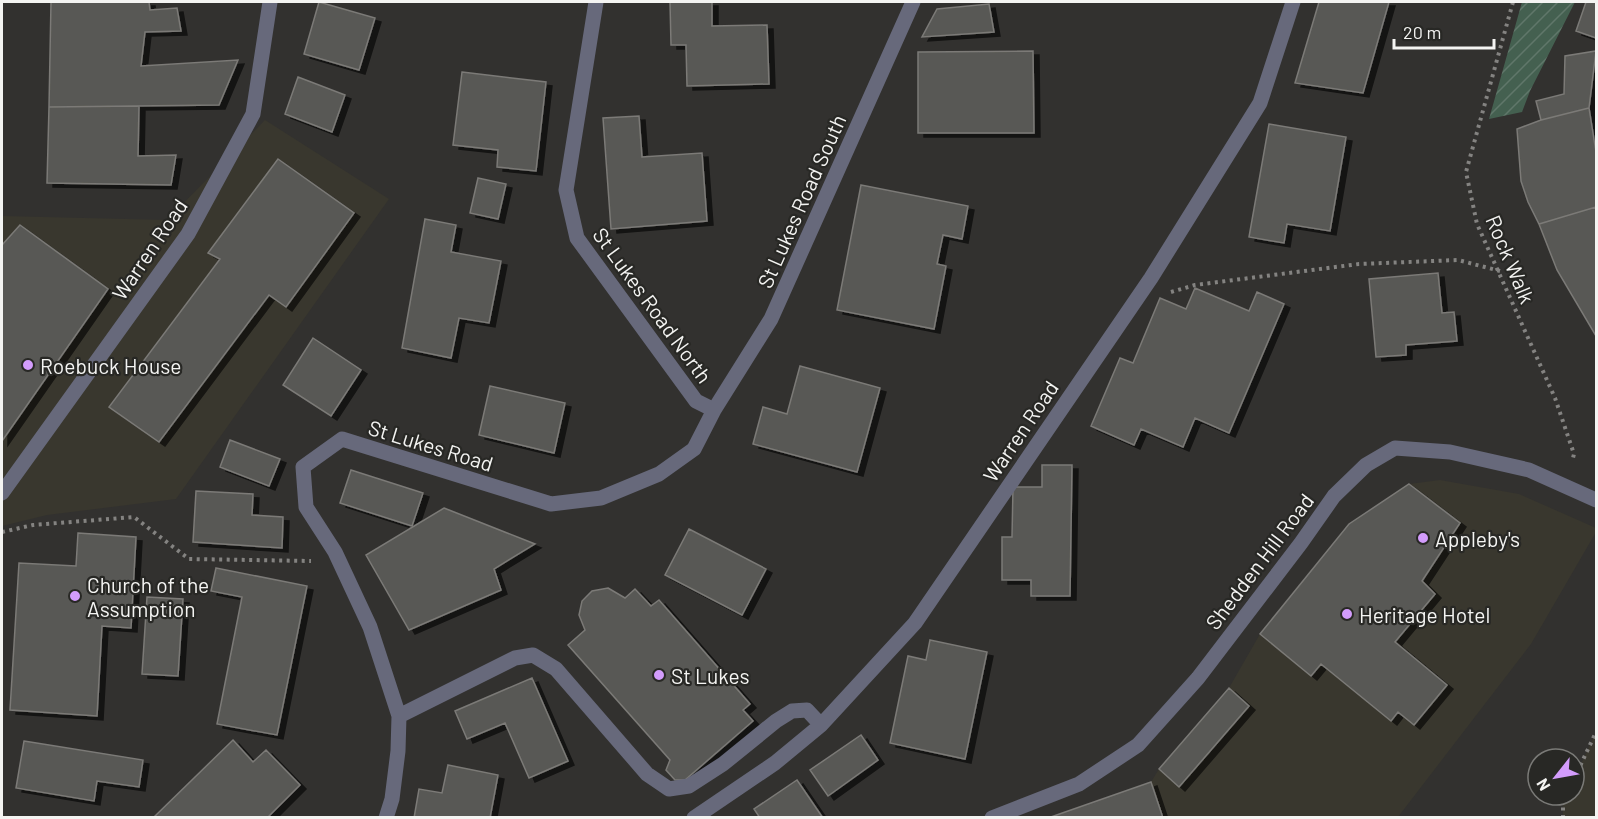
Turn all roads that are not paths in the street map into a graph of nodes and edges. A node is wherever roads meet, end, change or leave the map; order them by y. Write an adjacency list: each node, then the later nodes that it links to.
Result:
1 (270, 2): 6 (street, Warren Road)
2 (596, 2): 5 (street, St Lukes Road North)
3 (913, 2): 5 (street, St Lukes Road South)
4 (1293, 2): 9 (street, Warren Road)
5 (714, 410): 8 (street, St Lukes Road)
6 (2, 493)
7 (1596, 500): 12 (street, Shedden Hill Road)
8 (399, 716): 9 (street); 10 (street, St Lukes Road)
9 (821, 725): 11 (street, Warren Road)
10 (386, 818)
11 (694, 818)
12 (992, 818)

